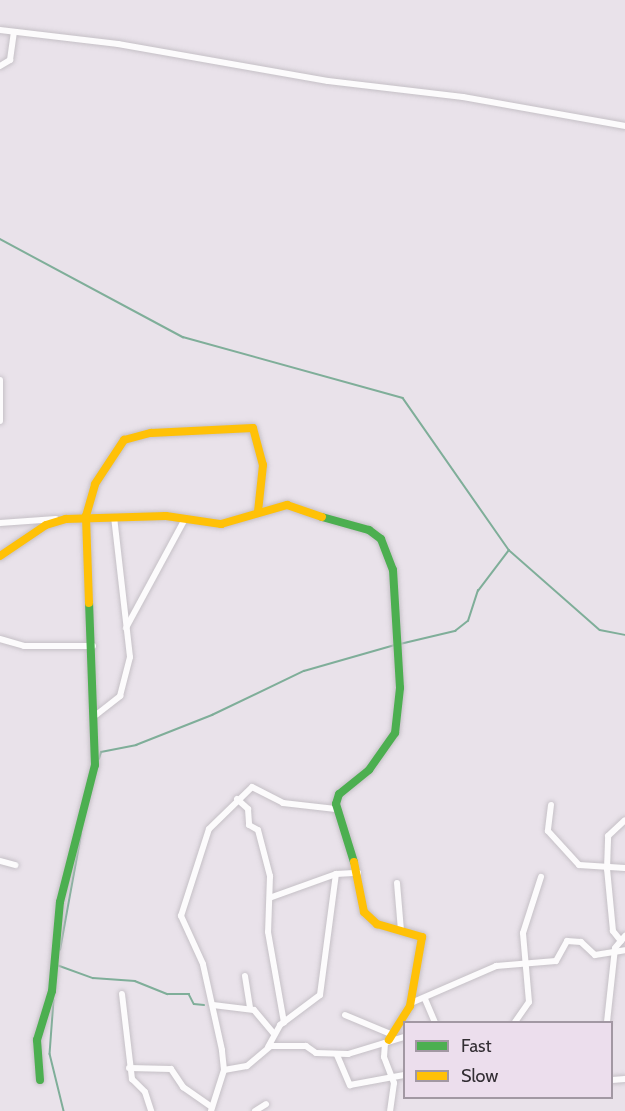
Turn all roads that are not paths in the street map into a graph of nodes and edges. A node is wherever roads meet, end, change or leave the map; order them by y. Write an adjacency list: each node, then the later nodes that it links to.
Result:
1 (0, 30): 2 (street)
2 (14, 32): 3 (street); 4 (street)
3 (0, 66)
4 (625, 126)
5 (0, 380): 6 (street)
6 (0, 421)
7 (258, 512): 8 (street); 11 (street); 20 (street)
8 (86, 516): 9 (street); 10 (street); 16 (street)
9 (114, 517): 11 (street); 14 (street)
10 (66, 519): 12 (street); 13 (street)
11 (185, 519): 14 (street)
12 (0, 523)
13 (0, 556)
14 (125, 628): 17 (street)
15 (0, 639): 16 (street)
16 (94, 646): 17 (street)
17 (96, 715): 56 (street)
18 (237, 799): 20 (street); 30 (street); 40 (street)
19 (551, 805): 25 (street)
20 (336, 809): 26 (street)
21 (625, 820): 25 (street)
22 (0, 861): 23 (street)
23 (15, 865)
24 (625, 868): 25 (street)
25 (607, 869): 32 (street)
26 (358, 873): 27 (street); 31 (street)
27 (336, 874): 30 (street); 46 (street)
28 (541, 877): 35 (street)
29 (397, 883): 31 (street)
30 (272, 897): 46 (street)
31 (402, 931): 39 (street)
32 (623, 939): 33 (street)
33 (615, 948): 34 (street); 35 (street); 45 (street)
34 (625, 950)
35 (524, 962): 38 (street); 44 (street)
36 (245, 976): 41 (street)
37 (122, 994): 52 (street)
38 (425, 999): 39 (street); 43 (street)
39 (411, 1004): 49 (street)
40 (213, 1005): 41 (street); 53 (street)
41 (250, 1008): 47 (street)
42 (345, 1015): 49 (street)
43 (434, 1021)
44 (516, 1021)
45 (607, 1021)
46 (284, 1023): 47 (street)
47 (274, 1034): 50 (street)
48 (403, 1036): 49 (street)
49 (389, 1039): 51 (street); 55 (street)
50 (268, 1047): 51 (street); 53 (street)
51 (337, 1055): 55 (street)
52 (129, 1068): 58 (street); 59 (street)
53 (224, 1070): 58 (street)
54 (403, 1076): 55 (street)
55 (393, 1078): 61 (street)
56 (40, 1080)
57 (266, 1104): 60 (street)
58 (211, 1109)
59 (151, 1111)
60 (255, 1111)
61 (390, 1111)

